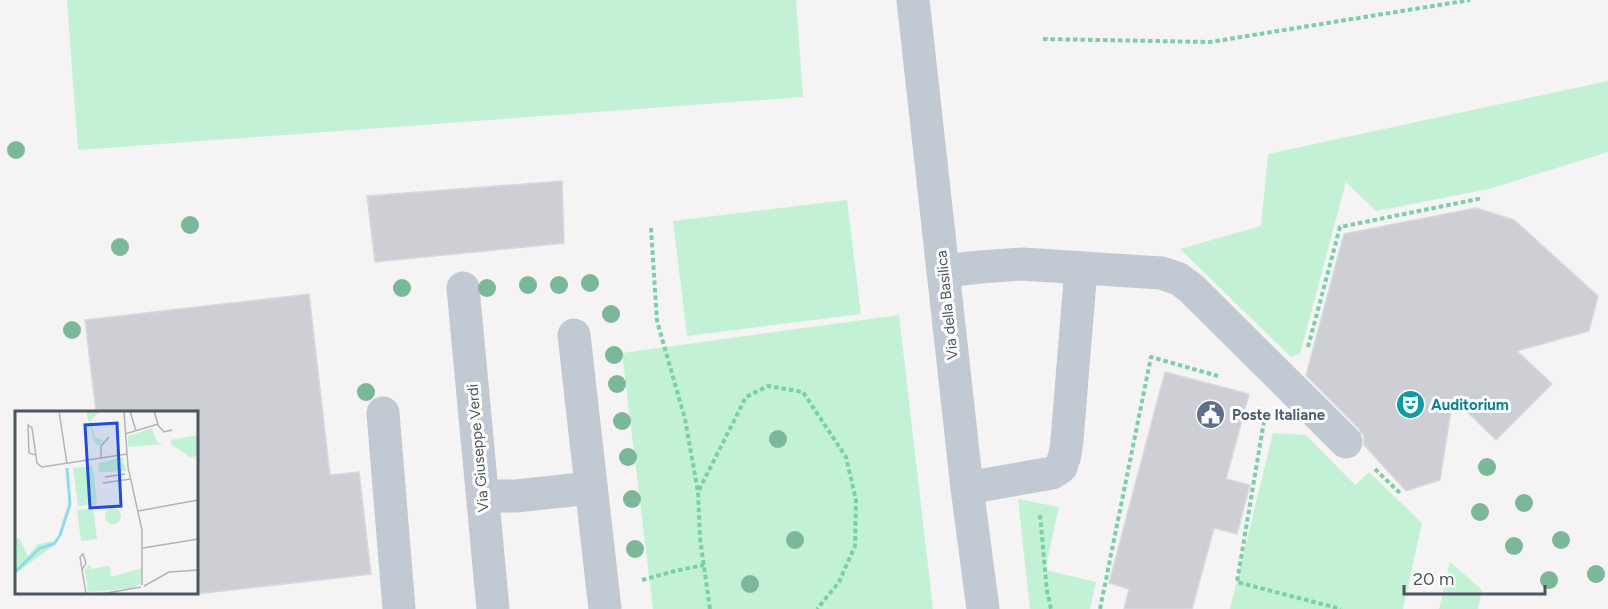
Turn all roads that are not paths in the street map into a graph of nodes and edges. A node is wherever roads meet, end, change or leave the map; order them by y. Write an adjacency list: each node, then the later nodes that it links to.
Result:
1 (914, 0): 3 (street, Via della Basilica)
2 (1081, 268): 3 (street); 7 (street); 9 (street)
3 (943, 271): 9 (street, Via della Basilica)
4 (463, 288): 10 (street, Via Giuseppe Verdi)
5 (574, 335): 8 (street)
6 (383, 413): 12 (street)
7 (1346, 442)
8 (591, 488): 10 (street); 11 (street)
9 (967, 488): 14 (street, Via della Basilica)
10 (483, 496): 13 (street, Via Giuseppe Verdi)
11 (604, 600)
12 (399, 609)
13 (493, 609)
14 (983, 609)

